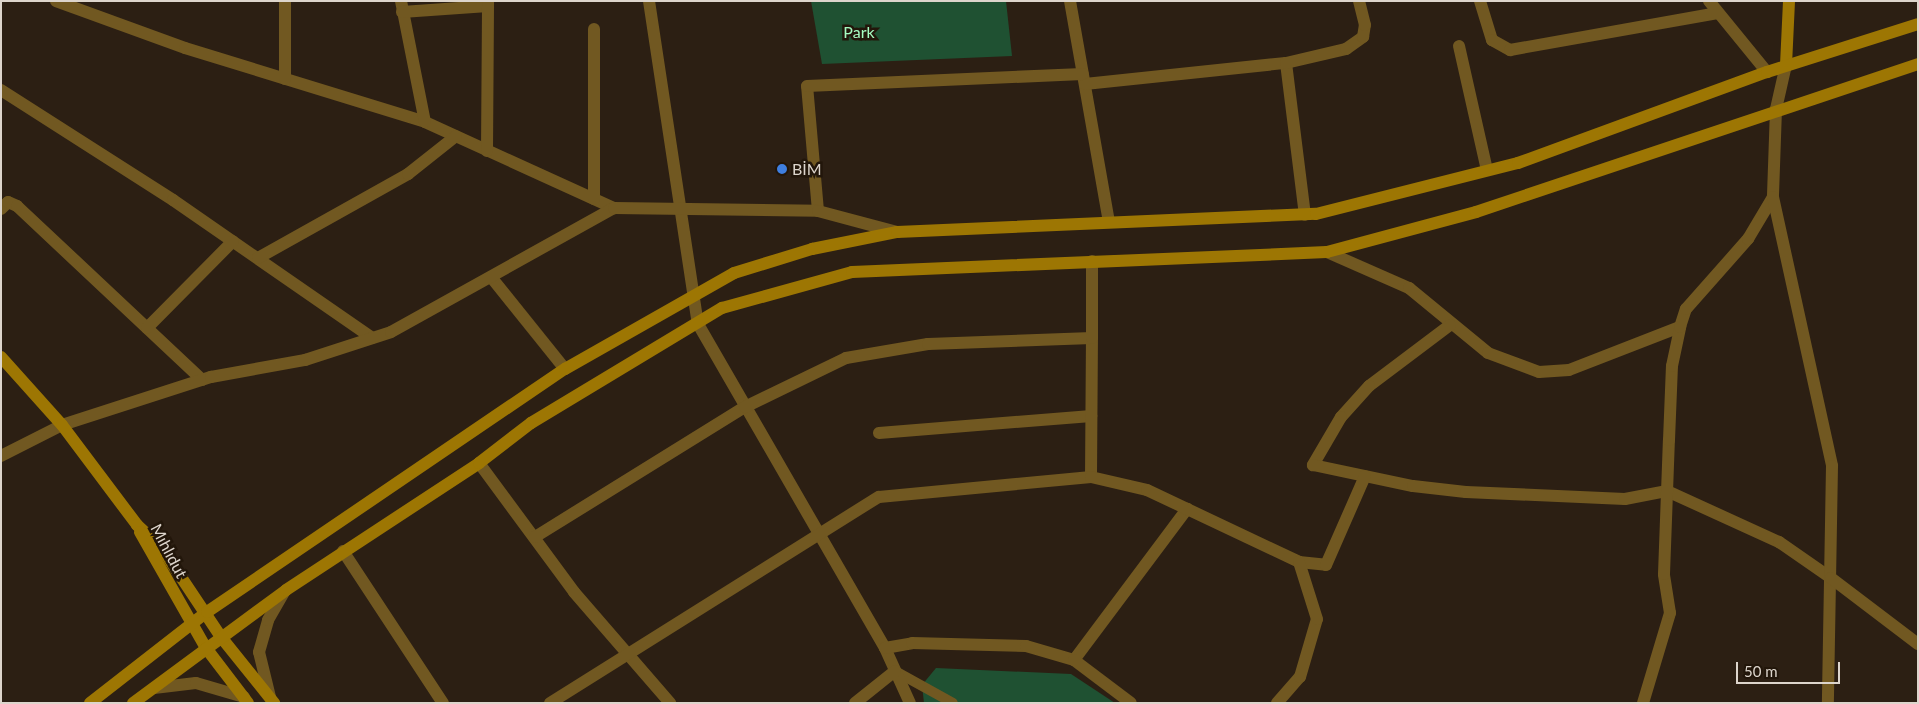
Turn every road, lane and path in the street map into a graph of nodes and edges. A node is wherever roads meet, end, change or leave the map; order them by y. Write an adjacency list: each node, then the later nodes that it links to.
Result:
1 (56, 1): 19 (street)
2 (285, 1): 19 (street)
3 (649, 1): 29 (street)
4 (1070, 1): 20 (street)
5 (1359, 1): 15 (street)
6 (1480, 1): 11 (street)
7 (1709, 1): 11 (street)
8 (1789, 1): 17 (main road)
9 (488, 4): 10 (street); 25 (street)
10 (402, 6): 23 (street)
11 (1718, 13): 18 (street)
12 (1918, 24): 17 (main road)
13 (594, 29): 28 (street)
14 (1459, 46): 26 (street)
15 (1286, 63): 20 (street); 33 (street)
16 (1918, 64): 22 (main road)
17 (1786, 65): 18 (main road); 22 (street)
18 (1767, 72): 26 (main road)
19 (285, 79): 23 (street)
20 (1084, 79): 32 (street); 34 (street)
21 (1, 90): 36 (street)
22 (1776, 109): 27 (street); 37 (main road)
23 (425, 122): 24 (street)
24 (456, 136): 25 (street); 38 (street)
25 (487, 150): 28 (street)
26 (1487, 170): 33 (main road)
27 (1773, 197): 44 (street); 66 (street)
28 (594, 199): 30 (street)
29 (681, 207): 30 (street); 32 (street); 41 (street)
30 (614, 208): 40 (street)
31 (1, 209): 45 (street)
32 (818, 211): 35 (street)
33 (1305, 215): 34 (main road)
34 (1109, 222): 35 (main road)
35 (896, 232): 41 (main road)
36 (233, 241): 38 (street); 45 (street)
37 (1327, 252): 39 (main road); 43 (street)
38 (258, 258): 46 (street)
39 (1092, 261): 42 (main road); 47 (street)
40 (490, 276): 46 (street); 49 (street)
41 (694, 292): 42 (street); 49 (main road)
42 (698, 324): 51 (street); 56 (main road)
43 (1450, 325): 44 (street); 57 (street)
44 (1680, 327): 59 (street)
45 (148, 328): 50 (street)
46 (372, 338): 50 (street)
47 (1092, 338): 51 (street); 52 (street)
48 (1, 357): 53 (main road)
49 (565, 369): 68 (main road)
50 (202, 380): 53 (street)
51 (746, 407): 62 (street); 63 (street)
52 (1091, 416): 54 (street); 58 (street)
53 (62, 425): 55 (street); 61 (main road)
54 (879, 433)
55 (1, 456)
56 (479, 463): 63 (street); 64 (main road)
57 (1365, 476): 59 (street); 65 (street)
58 (1091, 477): 60 (street); 62 (street)
59 (1667, 491): 66 (street); 90 (street)
60 (1187, 509): 65 (street); 75 (street)
61 (137, 525): 68 (main road, Mıhlıdut); 69 (main road, Mıhlıdut)
62 (819, 533): 73 (street); 74 (street)
63 (535, 536): 74 (street)
64 (343, 551): 67 (main road); 82 (street)
65 (1299, 562): 89 (street)
66 (1831, 578): 71 (street); 91 (street)
67 (284, 592): 70 (main road); 79 (street)
68 (207, 612): 69 (main road); 70 (main road, Mıhlıdut)
69 (194, 625): 72 (main road, Mıhlıdut); 80 (main road)
70 (221, 637): 72 (main road); 79 (main road, Mıhlıdut)
71 (1918, 644)
72 (206, 648): 77 (main road); 78 (main road, Mıhlıdut)
73 (884, 648): 75 (street); 76 (street)
74 (625, 653): 83 (street); 84 (street)
75 (1074, 660): 88 (street)
76 (895, 671): 85 (street); 86 (street); 87 (street)
77 (151, 689): 78 (street); 81 (main road)
78 (246, 700)
79 (272, 701)
80 (90, 703)
81 (133, 703)
82 (444, 703)
83 (550, 703)
84 (670, 703)
85 (854, 703)
86 (910, 703)
87 (952, 703)
88 (1131, 703)
89 (1278, 703)
90 (1643, 703)
91 (1828, 703)

